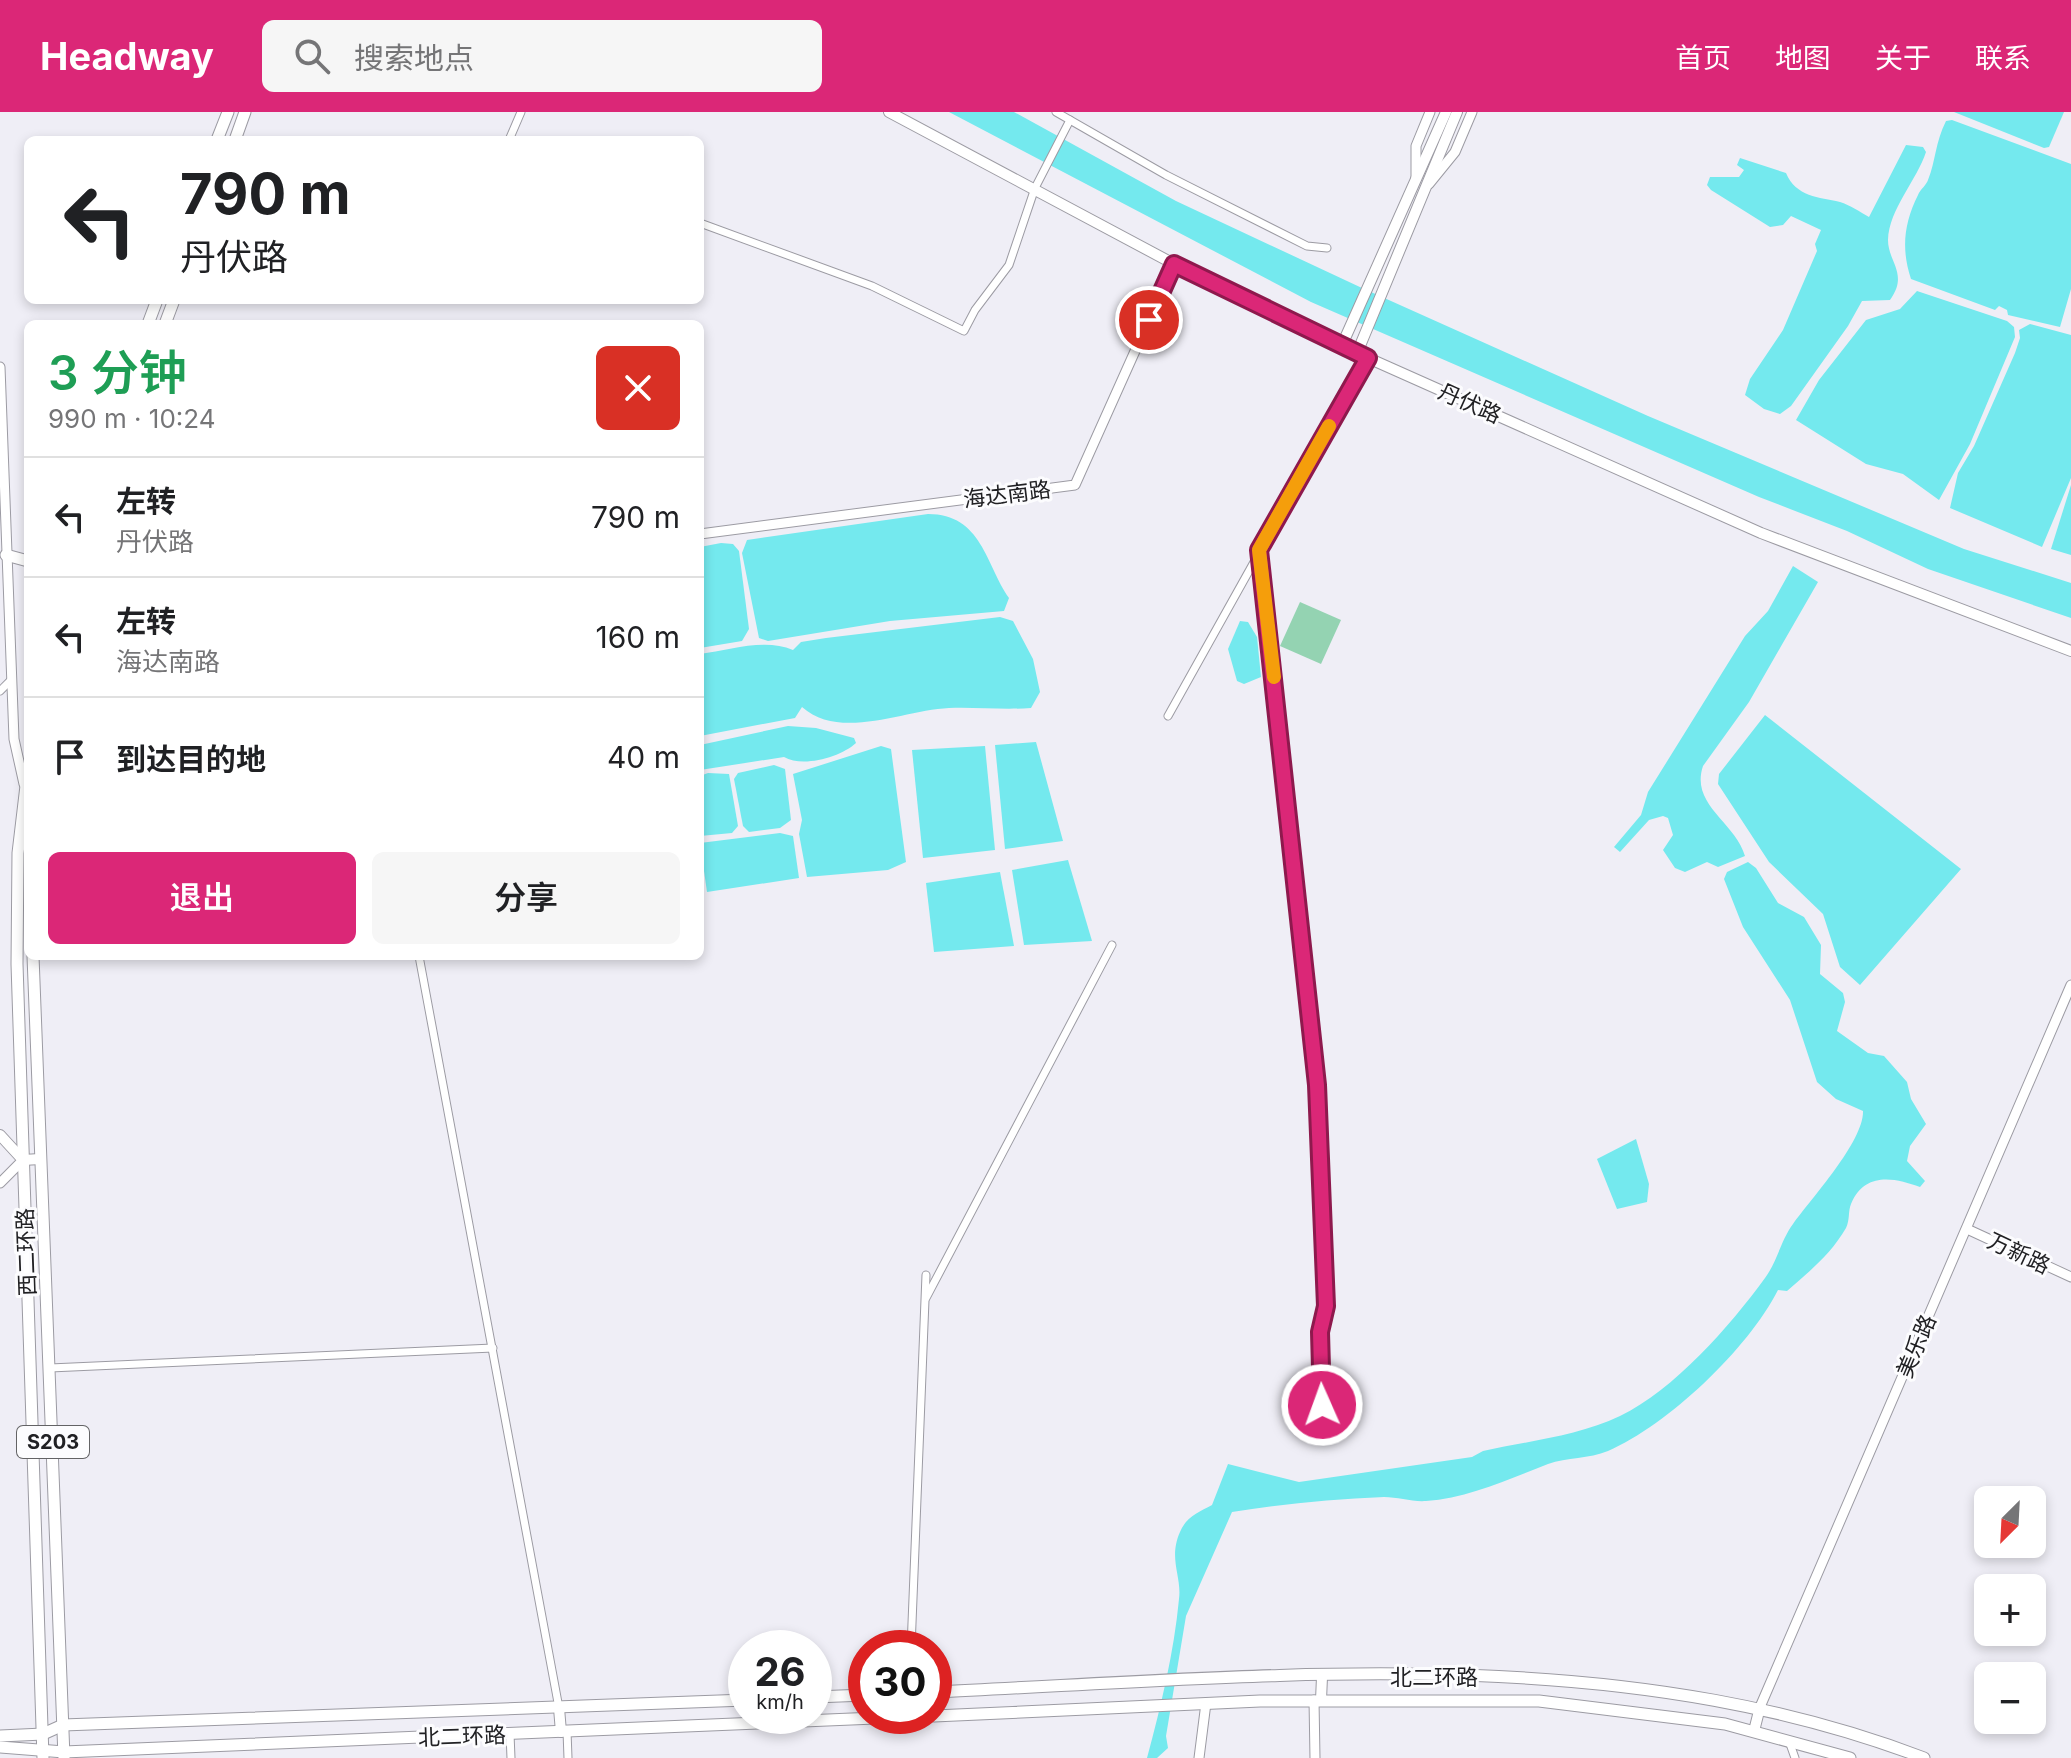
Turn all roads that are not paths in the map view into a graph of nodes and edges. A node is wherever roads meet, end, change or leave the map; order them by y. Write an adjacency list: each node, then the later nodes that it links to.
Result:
1 (228, 112): 11 (main road)
2 (245, 112): 12 (main road)
3 (521, 112): 13 (street)
4 (889, 112): 15 (main road, 丹伏路)
5 (1056, 112): 10 (street)
6 (1430, 112): 14 (street)
7 (1446, 112): 14 (main road)
8 (1457, 112): 14 (main road)
9 (1472, 112): 14 (street)
10 (1068, 124): 15 (street); 17 (street)
11 (219, 136)
12 (236, 136)
13 (511, 136)
14 (1421, 184): 19 (main road); 20 (main road)
15 (1035, 188): 16 (street); 18 (main road, 丹伏路)
16 (704, 224)
17 (1327, 248)
18 (1174, 264): 19 (main road, 丹伏路); 23 (street, 海达南路)
19 (1342, 345): 20 (main road, 丹伏路)
20 (1357, 353): 21 (main road, 丹伏路)
21 (1368, 358): 24 (street); 27 (main road, 丹伏路)
22 (0, 367): 25 (street)
23 (704, 533)
24 (1259, 550): 30 (street); 48 (street)
25 (6, 555): 26 (main road); 28 (street)
26 (24, 560)
27 (2071, 651)
28 (11, 680): 29 (street); 31 (street)
29 (0, 691)
30 (1168, 716)
31 (24, 780)
32 (24, 812): 39 (main road, 西二环路 / S203)
33 (1112, 945): 44 (street)
34 (33, 960): 38 (main road, 西二环路 / S203)
35 (420, 960): 45 (street)
36 (2071, 985): 41 (street, 美乐路)
37 (0, 1135): 39 (main road)
38 (40, 1159): 39 (main road); 46 (main road, 西二环路 / S203)
39 (23, 1160): 40 (street); 47 (main road, 西二环路 / S203)
40 (0, 1183)
41 (1967, 1229): 43 (street, 万新路); 55 (street, 美乐路)
42 (926, 1275): 44 (street)
43 (2071, 1277)
44 (926, 1298): 49 (street)
45 (493, 1348): 46 (street); 56 (street)
46 (50, 1368): 47 (main road); 59 (main road, 西二环路 / S203)
47 (30, 1370): 62 (main road, 西二环路 / S203)
48 (1322, 1405)
49 (912, 1630)
50 (1322, 1677): 51 (main road, 北二环路); 52 (main road); 55 (main road, 北二环路)
51 (952, 1691)
52 (1317, 1700): 54 (main road, 北二环路); 60 (main road, 北二环路); 72 (street)
53 (728, 1701): 56 (main road, 北二环路)
54 (1206, 1703): 57 (main road, 北二环路); 71 (street)
55 (1760, 1707): 60 (main road); 75 (main road, 北二环路)
56 (559, 1708): 59 (main road, 北二环路); 61 (main road)
57 (952, 1715)
58 (848, 1719): 61 (main road, 北二环路)
59 (63, 1725): 62 (main road, 北二环路); 68 (main road, S203)
60 (1754, 1731): 65 (main road, 北二环路)
61 (564, 1732): 63 (main road, 北二环路); 70 (street)
62 (43, 1734): 64 (main road, 北二环路); 67 (main road, S203)
63 (510, 1734): 68 (main road, 北二环路); 69 (street)
64 (0, 1736)
65 (1789, 1739): 73 (street); 74 (main road, 北二环路)
66 (0, 1747): 67 (main road, 北二环路)
67 (43, 1754): 68 (main road, 北二环路)
68 (64, 1755)
69 (511, 1758)
70 (568, 1758)
71 (1199, 1758)
72 (1315, 1758)
73 (1795, 1758)
74 (1850, 1758)
75 (1924, 1758)

